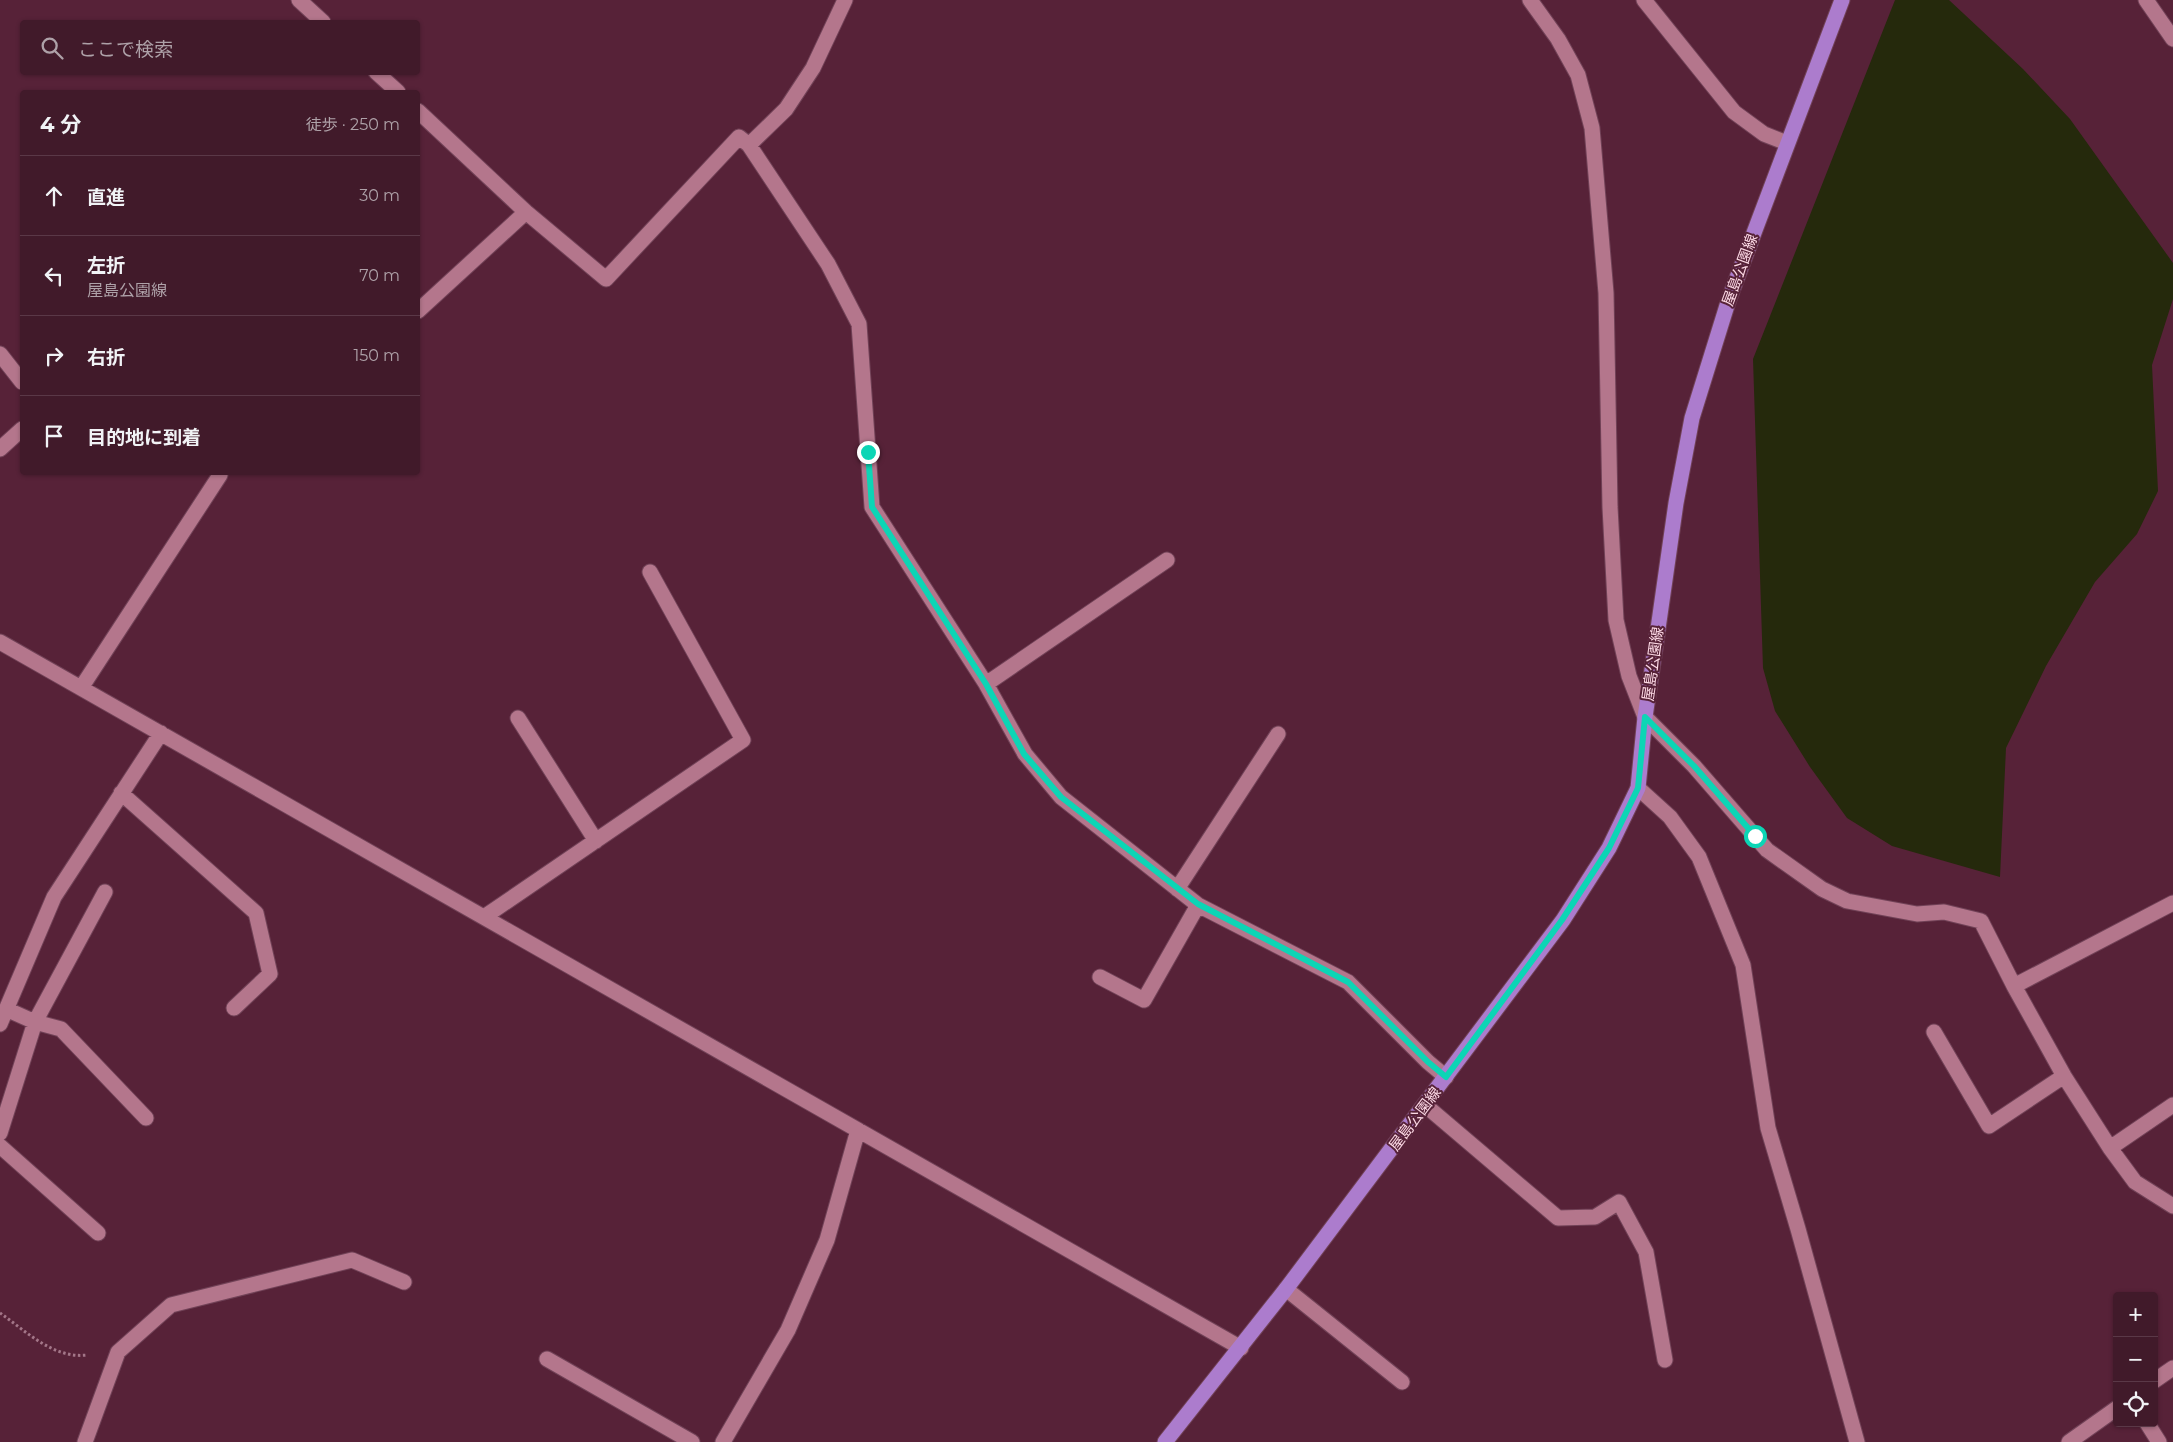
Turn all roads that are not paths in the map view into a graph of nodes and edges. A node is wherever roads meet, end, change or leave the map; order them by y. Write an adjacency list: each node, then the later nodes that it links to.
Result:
1 (298, 0): 7 (street)
2 (845, 0): 13 (street)
3 (1530, 0): 26 (street)
4 (1644, 0): 12 (street)
5 (1842, 0): 12 (main road, 屋島公園線)
6 (2146, 0): 8 (street)
7 (321, 20)
8 (2173, 39)
9 (379, 75): 10 (street)
10 (396, 90)
11 (420, 113): 14 (street)
12 (1788, 143): 26 (main road, 屋島公園線)
13 (749, 145): 14 (street); 24 (street)
14 (526, 212): 15 (street)
15 (420, 309)
16 (0, 354): 17 (street)
17 (20, 379)
18 (20, 431): 19 (street)
19 (0, 449)
20 (221, 475): 25 (street)
21 (1167, 560): 24 (street)
22 (650, 572): 32 (street)
23 (0, 642): 25 (street)
24 (986, 684): 33 (street)
25 (81, 688): 28 (street)
26 (1645, 717): 30 (main road, 屋島公園線); 39 (street)
27 (518, 718): 32 (street)
28 (161, 733): 31 (street); 37 (street)
29 (1278, 734): 33 (street)
30 (1638, 788): 46 (main road, 屋島公園線); 70 (street)
31 (121, 793): 40 (street); 41 (street)
32 (596, 841): 37 (street)
33 (1177, 889): 36 (street)
34 (105, 892): 42 (street)
35 (2173, 903): 39 (street)
36 (1198, 904): 38 (street); 46 (street)
37 (484, 917): 50 (street)
38 (1100, 977)
39 (2014, 986): 45 (street)
40 (234, 1008)
41 (6, 1009): 42 (street); 43 (street)
42 (35, 1022): 49 (street); 51 (street)
43 (0, 1024)
44 (1934, 1032): 45 (street)
45 (2064, 1076): 53 (street)
46 (1446, 1077): 47 (main road, 屋島公園線)
47 (1425, 1105): 57 (main road, 屋島公園線); 60 (street)
48 (2173, 1106): 53 (street)
49 (146, 1118)
50 (858, 1130): 58 (street); 68 (street)
51 (0, 1133)
52 (0, 1146): 55 (street)
53 (2110, 1148): 54 (street)
54 (2173, 1206)
55 (98, 1232)
56 (404, 1282): 66 (street)
57 (1286, 1289): 58 (main road, 屋島公園線); 63 (street)
58 (1241, 1348): 69 (main road, 屋島公園線)
59 (547, 1358): 67 (street)
60 (1665, 1360)
61 (2173, 1368): 62 (street)
62 (2158, 1378)
63 (1402, 1382)
64 (2113, 1411): 71 (street)
65 (2150, 1427): 72 (street)
66 (85, 1442)
67 (692, 1442)
68 (723, 1442)
69 (1165, 1442)
70 (1857, 1442)
71 (2069, 1442)
72 (2159, 1442)

